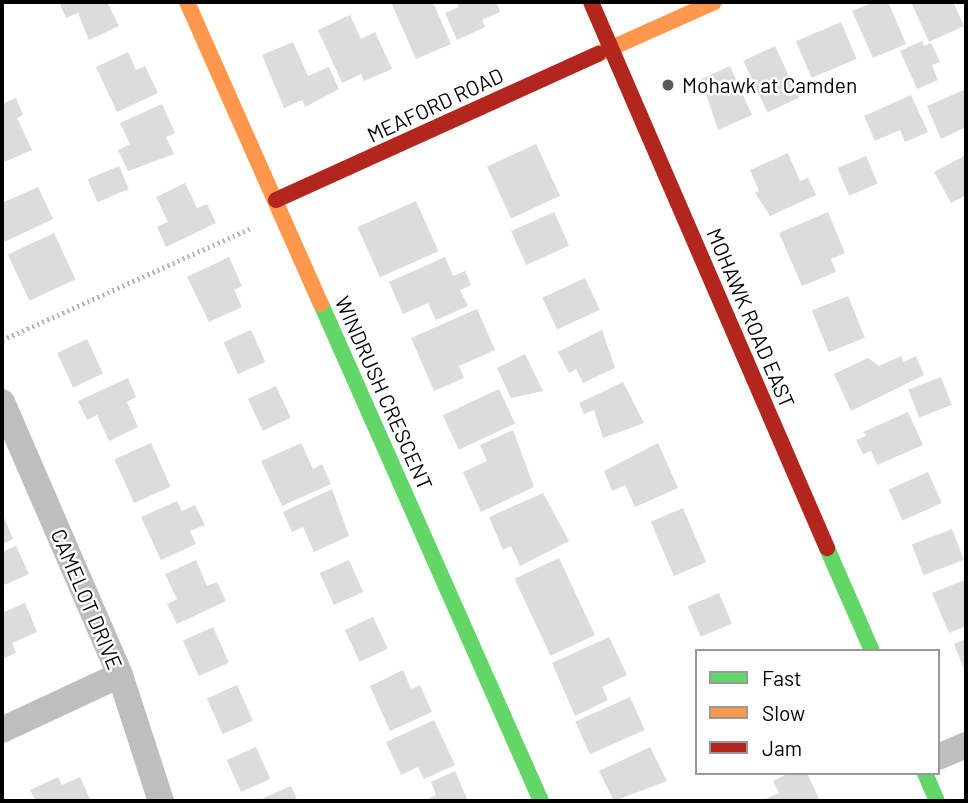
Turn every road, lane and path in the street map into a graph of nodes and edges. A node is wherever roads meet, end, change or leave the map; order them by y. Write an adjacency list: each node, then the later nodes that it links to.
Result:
1 (187, 2): 5 (street, WINDRUSH CRESCENT)
2 (591, 2): 4 (street, MOHAWK ROAD EAST)
3 (714, 2): 4 (street, MEAFORD ROAD)
4 (611, 47): 5 (street, MEAFORD ROAD); 8 (street, MOHAWK ROAD EAST)
5 (279, 207): 6 (path); 15 (street, WINDRUSH CRESCENT)
6 (2, 340)
7 (2, 402): 9 (street, CAMELOT DRIVE)
8 (871, 649)
9 (120, 675): 10 (street); 14 (street, CAMELOT DRIVE)
10 (2, 730)
11 (966, 745): 12 (street)
12 (940, 756)
13 (926, 775): 16 (street)
14 (161, 801)
15 (541, 801)
16 (937, 801)

